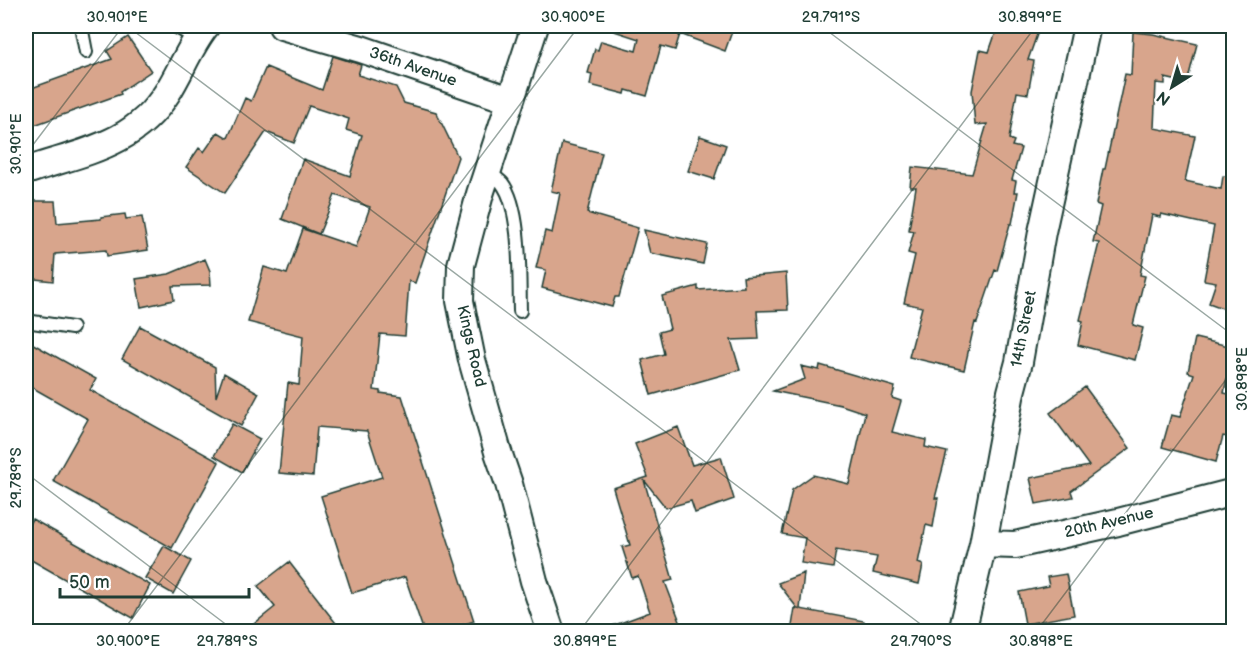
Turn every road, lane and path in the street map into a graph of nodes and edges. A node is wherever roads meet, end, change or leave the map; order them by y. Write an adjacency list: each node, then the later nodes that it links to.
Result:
1 (81, 26): 6 (lane)
2 (282, 26): 7 (street, 36th Avenue)
3 (535, 26): 7 (street, Kings Road)
4 (1086, 26): 14 (street, 14th Street)
5 (192, 30): 8 (street)
6 (86, 51)
7 (510, 100): 9 (street, Kings Road)
8 (27, 170)
9 (488, 171): 10 (lane); 15 (street, Kings Road)
10 (520, 311)
11 (26, 321): 12 (lane)
12 (72, 328)
13 (1233, 492): 14 (street, 20th Avenue)
14 (982, 544): 16 (street, 14th Street)
15 (551, 632)
16 (962, 632)

